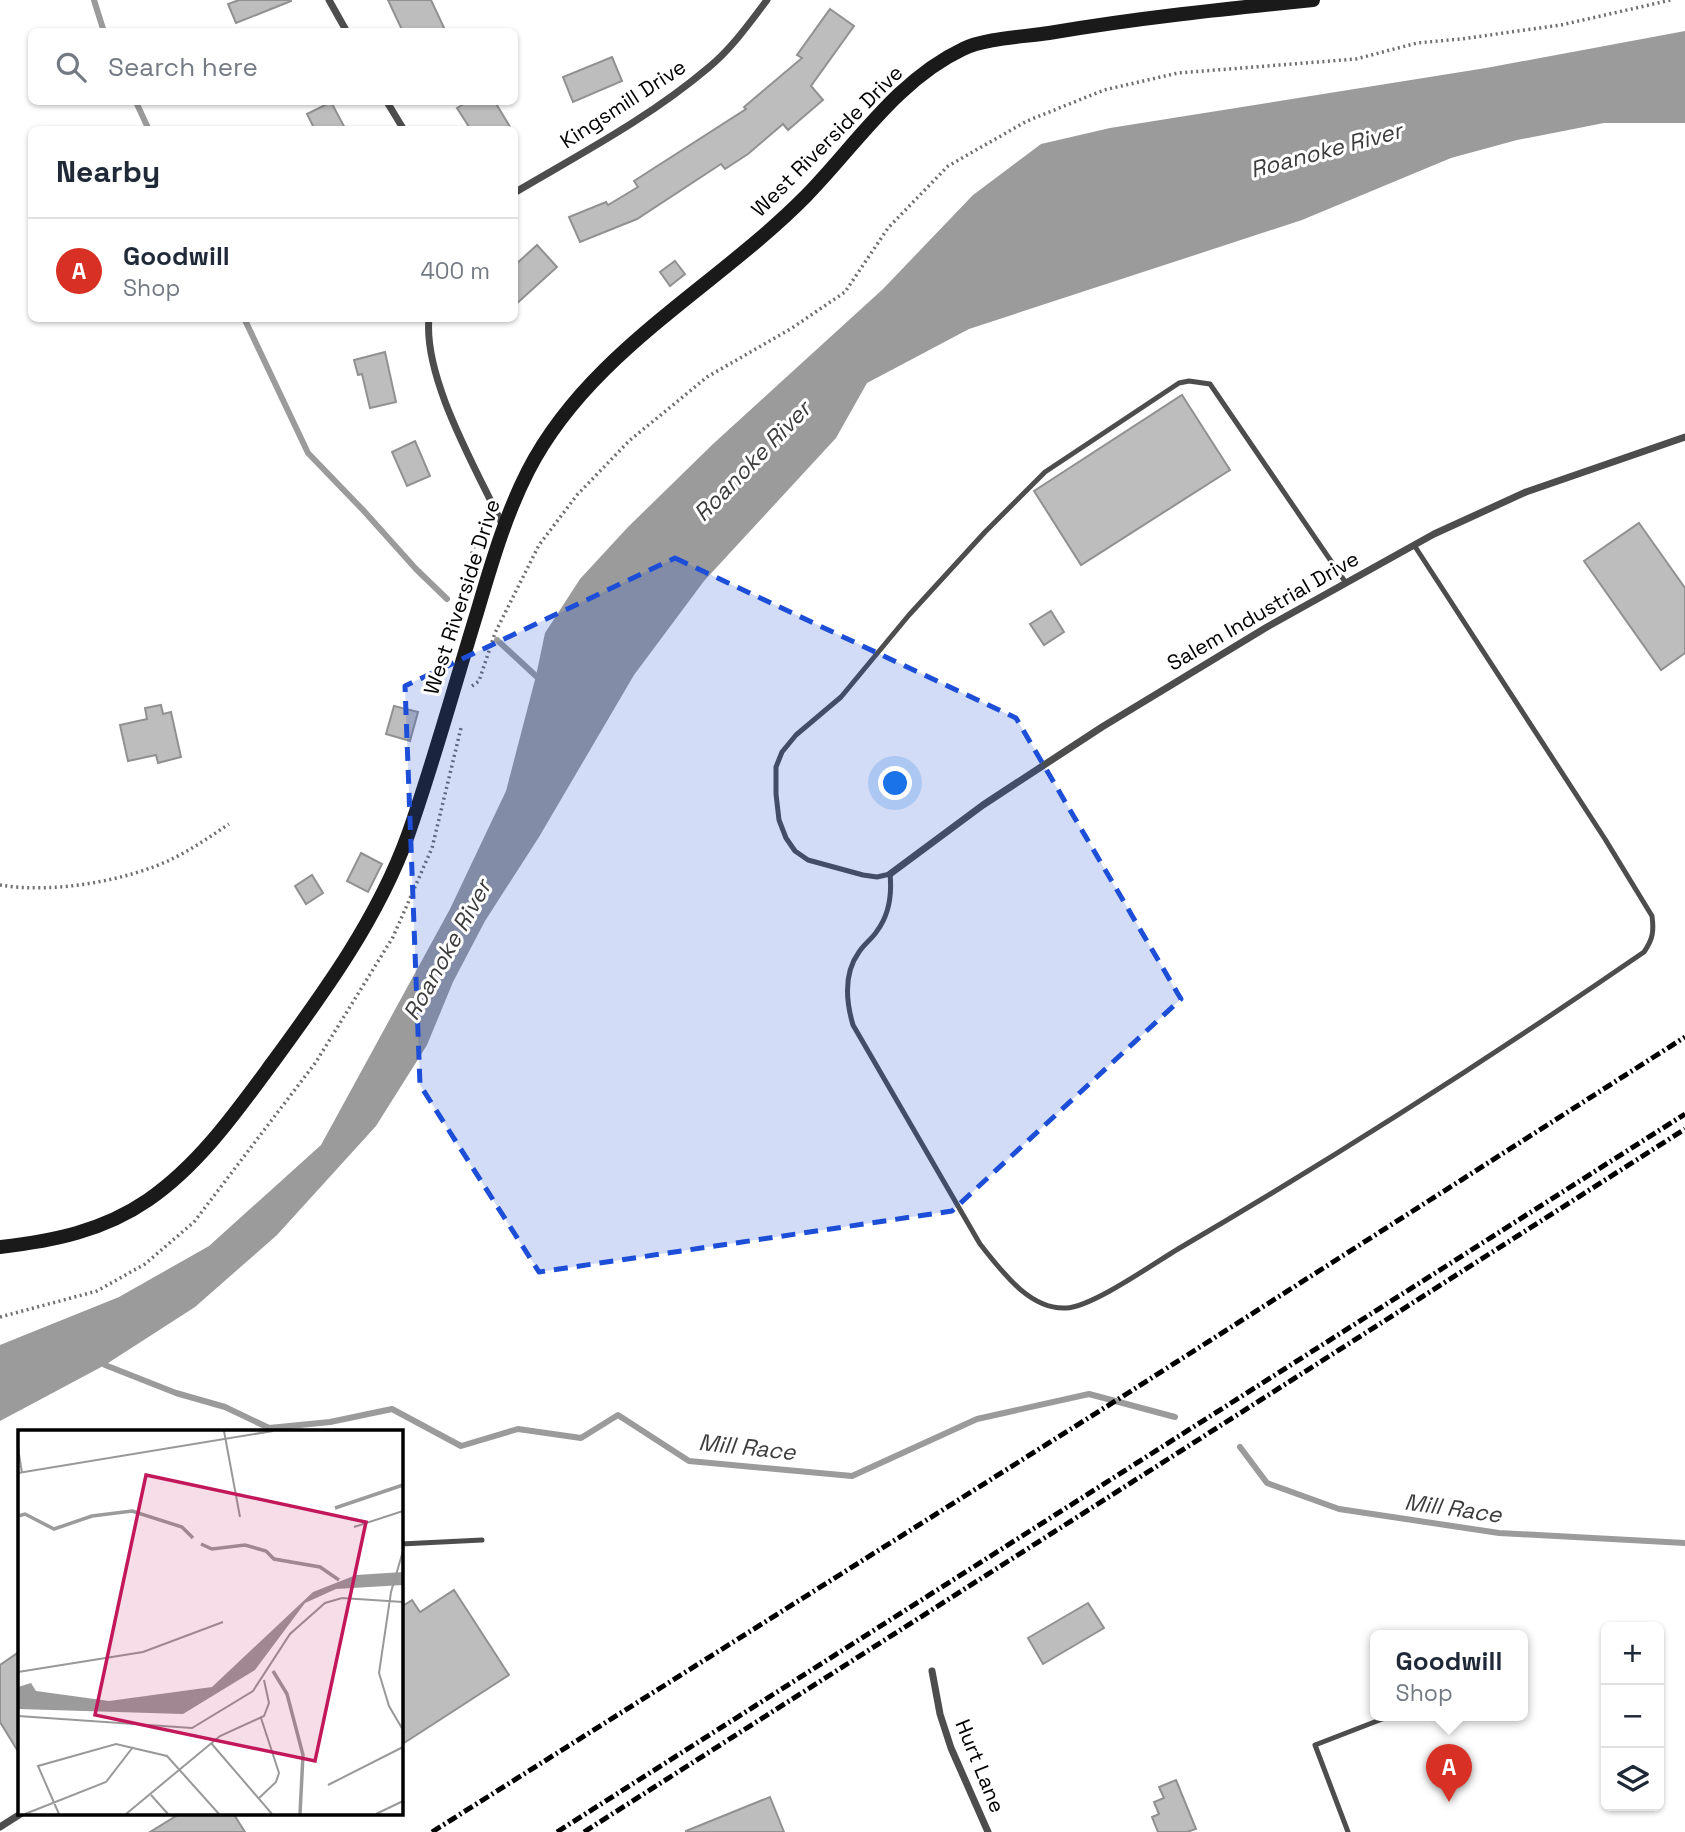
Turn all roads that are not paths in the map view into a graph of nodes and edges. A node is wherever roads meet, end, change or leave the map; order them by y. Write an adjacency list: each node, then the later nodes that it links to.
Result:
1 (329, 0): 4 (street)
2 (767, 0): 7 (street, Kingsmill Drive)
3 (1312, 0): 10 (street, West Riverside Drive)
4 (345, 28)
5 (389, 105): 6 (street)
6 (402, 126)
7 (518, 191)
8 (429, 322): 10 (street)
9 (1685, 437): 11 (street, Salem Industrial Drive)
10 (503, 526): 14 (street, West Riverside Drive)
11 (1414, 545): 12 (street, Salem Industrial Drive); 13 (lane)
12 (1346, 583): 13 (street, Salem Industrial Drive); 13 (lane)
13 (890, 874)
14 (0, 1247)
15 (482, 1539): 16 (lane)
16 (402, 1544)
17 (932, 1671): 21 (street, Hurt Lane)
18 (1377, 1721): 22 (lane)
19 (20, 1814): 20 (street)
20 (0, 1827)
21 (988, 1832)
22 (1348, 1832)

